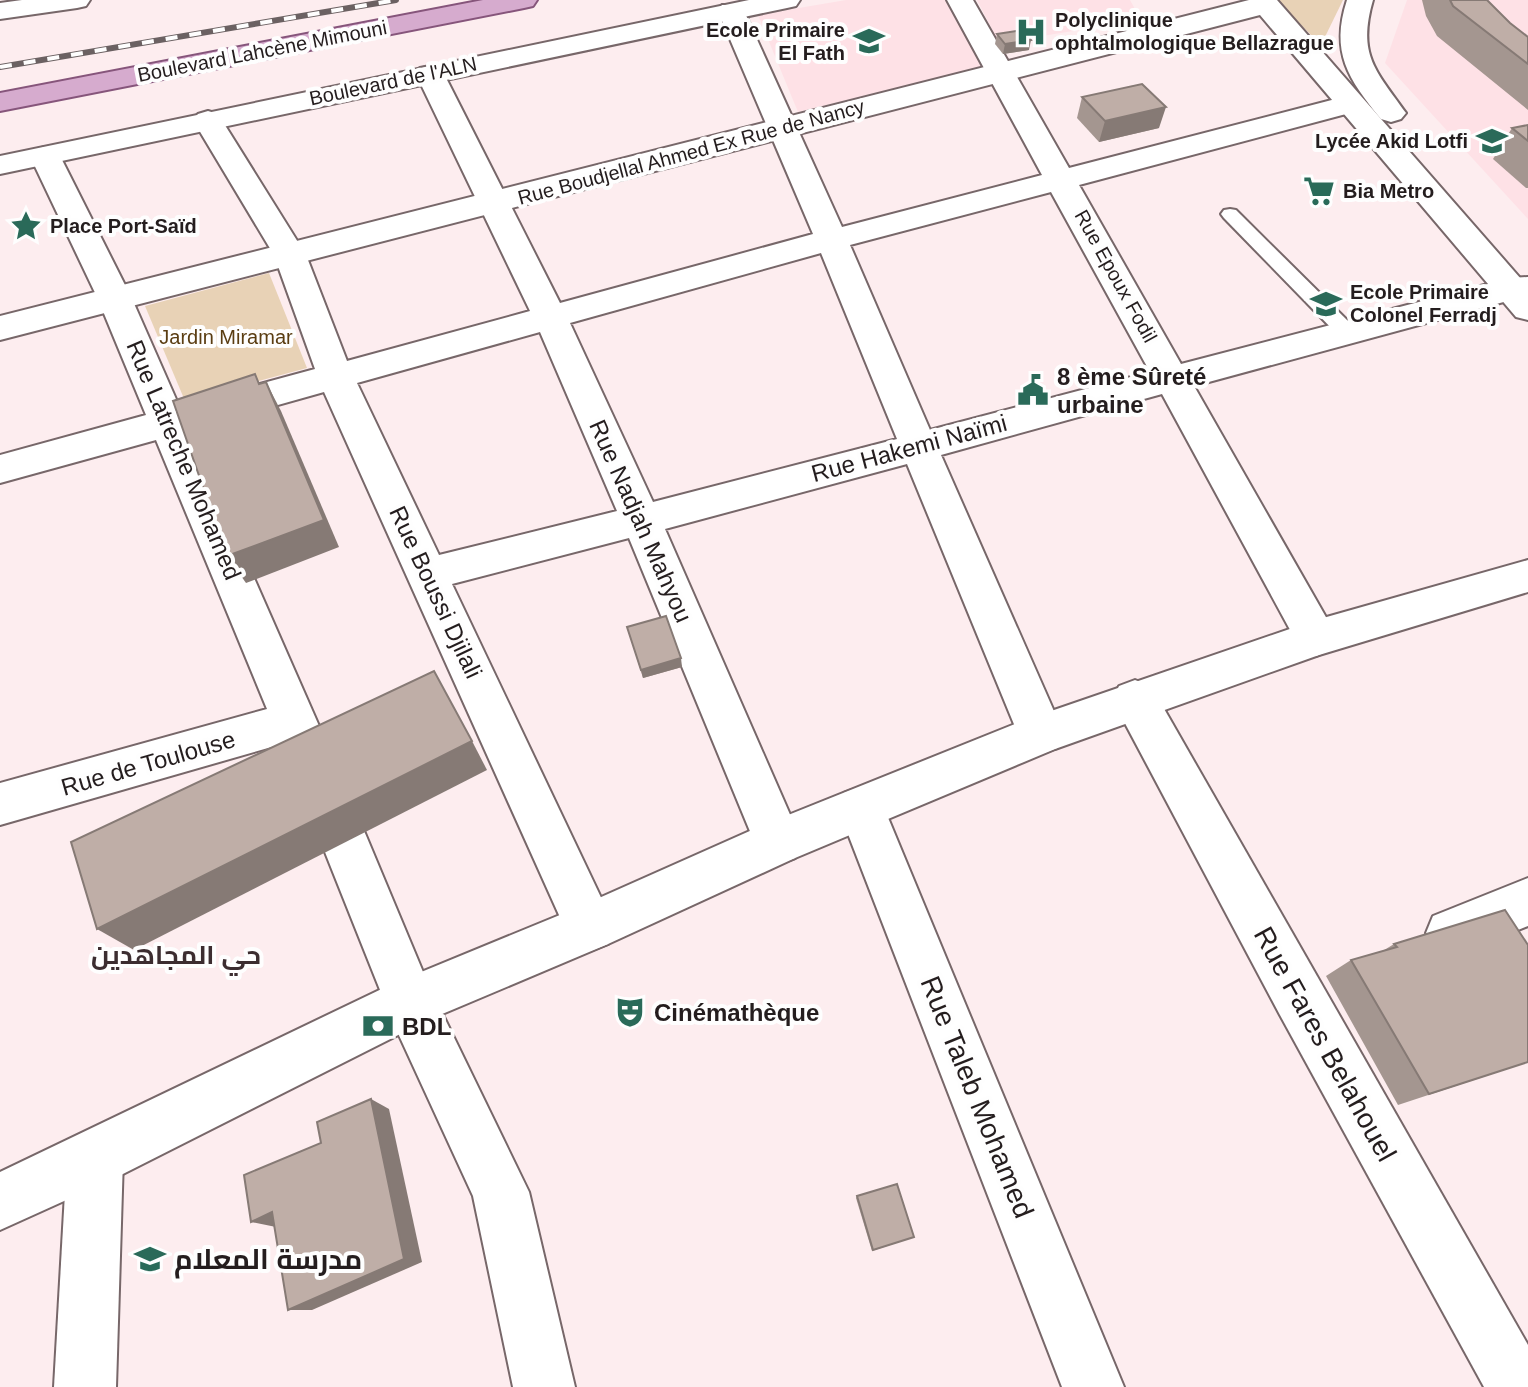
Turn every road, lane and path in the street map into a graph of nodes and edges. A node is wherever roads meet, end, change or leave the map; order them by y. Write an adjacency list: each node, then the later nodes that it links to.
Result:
1 (77, 0): 7 (street)
2 (524, 0): 13 (main road, Boulevard Lahcène Mimouni)
3 (787, 0): 8 (street, Boulevard de l'ALN)
4 (960, 0): 11 (street, Rue Epoux Fodil)
5 (1360, 0): 10 (street)
6 (1265, 3): 9 (street); 11 (street, Rue Boudjellal Ahmed Ex Rue de Nancy)
7 (0, 11)
8 (731, 11): 12 (street, Boulevard de l'ALN); 16 (street)
9 (1306, 52): 10 (street); 14 (street)
10 (1354, 55): 24 (street)
11 (1001, 71): 16 (street, Rue Boudjellal Ahmed Ex Rue de Nancy); 19 (street, Rue Epoux Fodil)
12 (430, 74): 15 (street, Boulevard de l'ALN); 20 (street, Rue Nadjah Mahyou)
13 (0, 102)
14 (1351, 104): 19 (street); 24 (street)
15 (208, 120): 17 (street, Boulevard de l'ALN); 23 (street, Rue Boussi Djilali)
16 (784, 127): 20 (street, Rue Boudjellal Ahmed Ex Rue de Nancy); 22 (street)
17 (45, 156): 18 (street, Boulevard de l'ALN); 25 (street, Rue Latreche Mohamed)
18 (0, 165)
19 (1062, 180): 22 (street); 29 (street, Rue Epoux Fodil)
20 (498, 202): 23 (street, Rue Boudjellal Ahmed Ex Rue de Nancy); 26 (street, Rue Nadjah Mahyou)
21 (1230, 214): 28 (lane)
22 (831, 240): 26 (street); 32 (street)
23 (290, 255): 25 (street, Rue Boudjellal Ahmed Ex Rue de Nancy); 30 (street, Rue Boussi Djilali)
24 (1524, 288): 28 (street, Rue Hakemi Naïmi)
25 (115, 299): 27 (street, Rue Boudjellal Ahmed Ex Rue de Nancy); 31 (street, Rue Latreche Mohamed)
26 (551, 319): 30 (street); 34 (street, Rue Nadjah Mahyou)
27 (0, 328)
28 (1347, 332): 29 (street, Rue Hakemi Naïmi)
29 (1172, 377): 32 (street, Rue Hakemi Naïmi); 37 (street, Rue Epoux Fodil)
30 (336, 378): 31 (street); 35 (street, Rue Boussi Djilali)
31 (168, 424): 33 (street); 39 (street, Rue Latreche Mohamed)
32 (916, 445): 34 (street, Rue Hakemi Naïmi); 40 (street)
33 (0, 469)
34 (642, 521): 35 (street, Rue Hakemi Naïmi); 45 (street, Rue Nadjah Mahyou)
35 (429, 574): 47 (street, Rue Boussi Djilali)
36 (1528, 576): 37 (street)
37 (1316, 638): 38 (street)
38 (1135, 699): 40 (street); 55 (street, Rue Fares Belahouel)
39 (295, 721): 41 (street, Rue Latreche Mohamed); 42 (street, Rue de Toulouse)
40 (1041, 734): 43 (street)
41 (314, 767)
42 (0, 804)
43 (861, 808): 45 (street); 54 (street, Rue Taleb Mohamed)
44 (345, 842): 49 (street)
45 (778, 842): 47 (street)
46 (1528, 902): 48 (street)
47 (590, 927): 49 (street)
48 (1413, 949)
49 (410, 1002): 50 (street); 53 (street)
50 (95, 1158): 51 (street); 52 (street)
51 (0, 1201)
52 (85, 1387)
53 (544, 1387)
54 (1093, 1387)
55 (1518, 1387)

